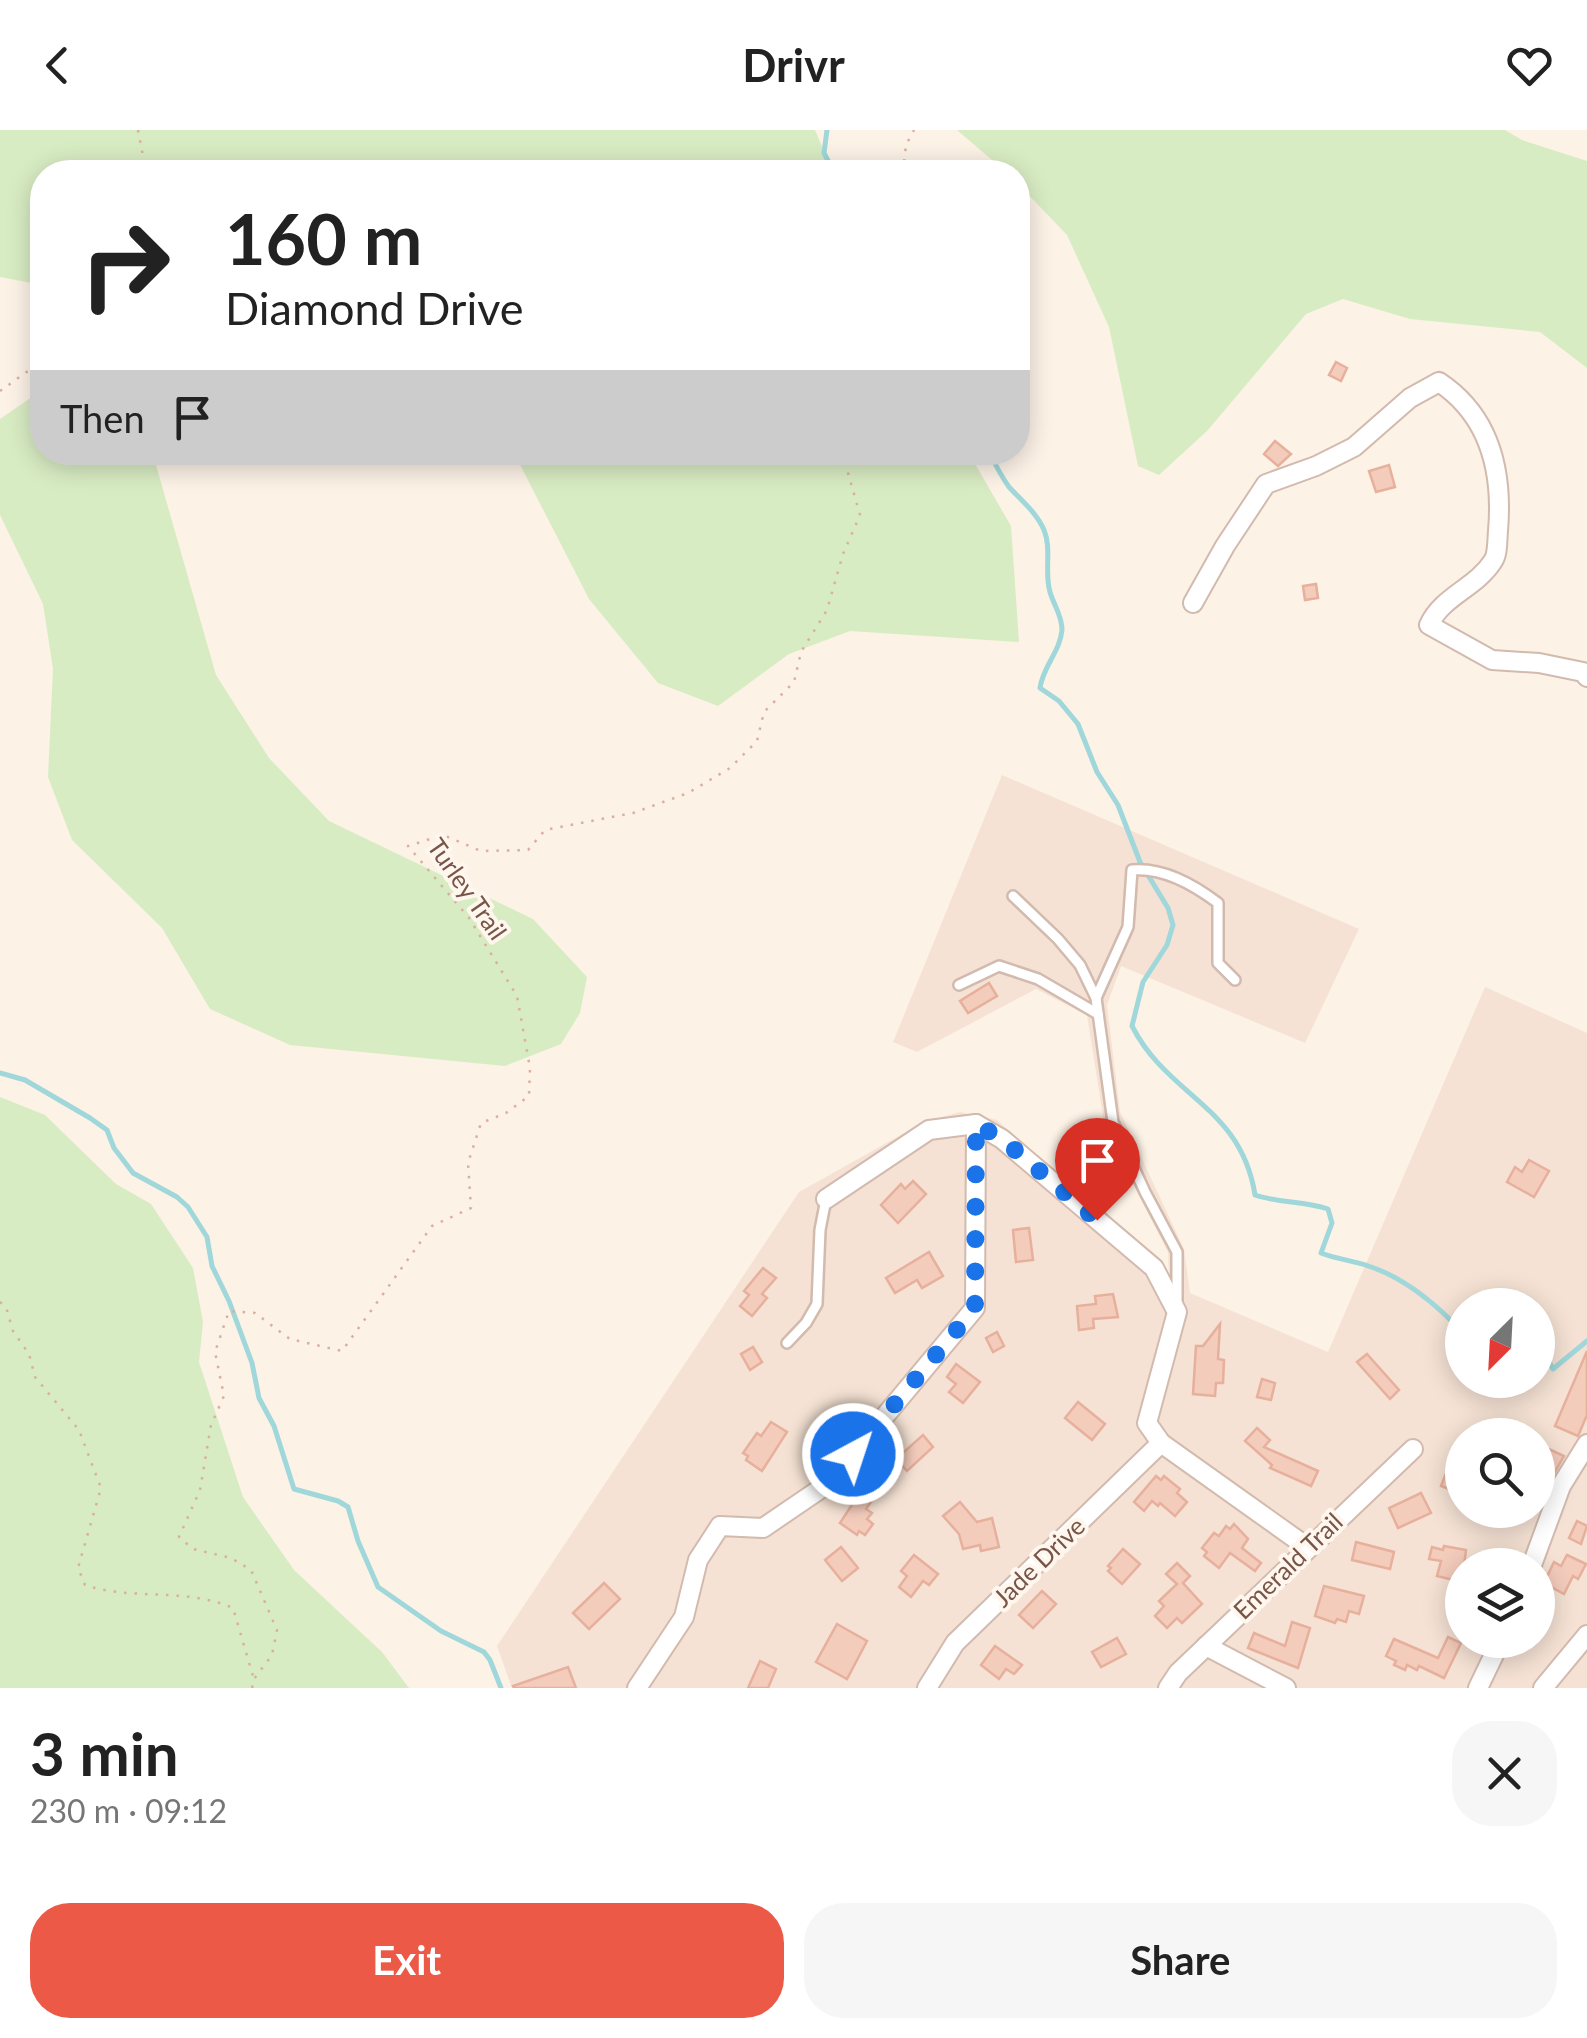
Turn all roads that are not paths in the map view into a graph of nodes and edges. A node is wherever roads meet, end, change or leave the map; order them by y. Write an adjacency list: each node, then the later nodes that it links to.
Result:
1 (1193, 603): 2 (street)
2 (1587, 677)
3 (1013, 896): 6 (lane)
4 (1234, 980): 6 (lane)
5 (959, 985): 7 (lane)
6 (1096, 998): 7 (lane)
7 (1098, 1014): 10 (lane)
8 (976, 1124): 9 (street); 10 (street); 21 (street)
9 (826, 1199): 11 (lane)
10 (1177, 1312): 12 (street)
11 (787, 1343)
12 (1161, 1444): 15 (street); 22 (street, Jade Drive)
13 (1587, 1444): 16 (street)
14 (1412, 1449): 15 (street, Emerald Trail)
15 (1307, 1547): 18 (street, Emerald Trail)
16 (1538, 1548)
17 (1587, 1636): 20 (street)
18 (1206, 1646): 23 (street, Emerald Trail); 24 (street)
19 (1492, 1658): 25 (street)
20 (1554, 1685)
21 (637, 1688)
22 (926, 1688)
23 (1168, 1688)
24 (1286, 1688)
25 (1478, 1688)

